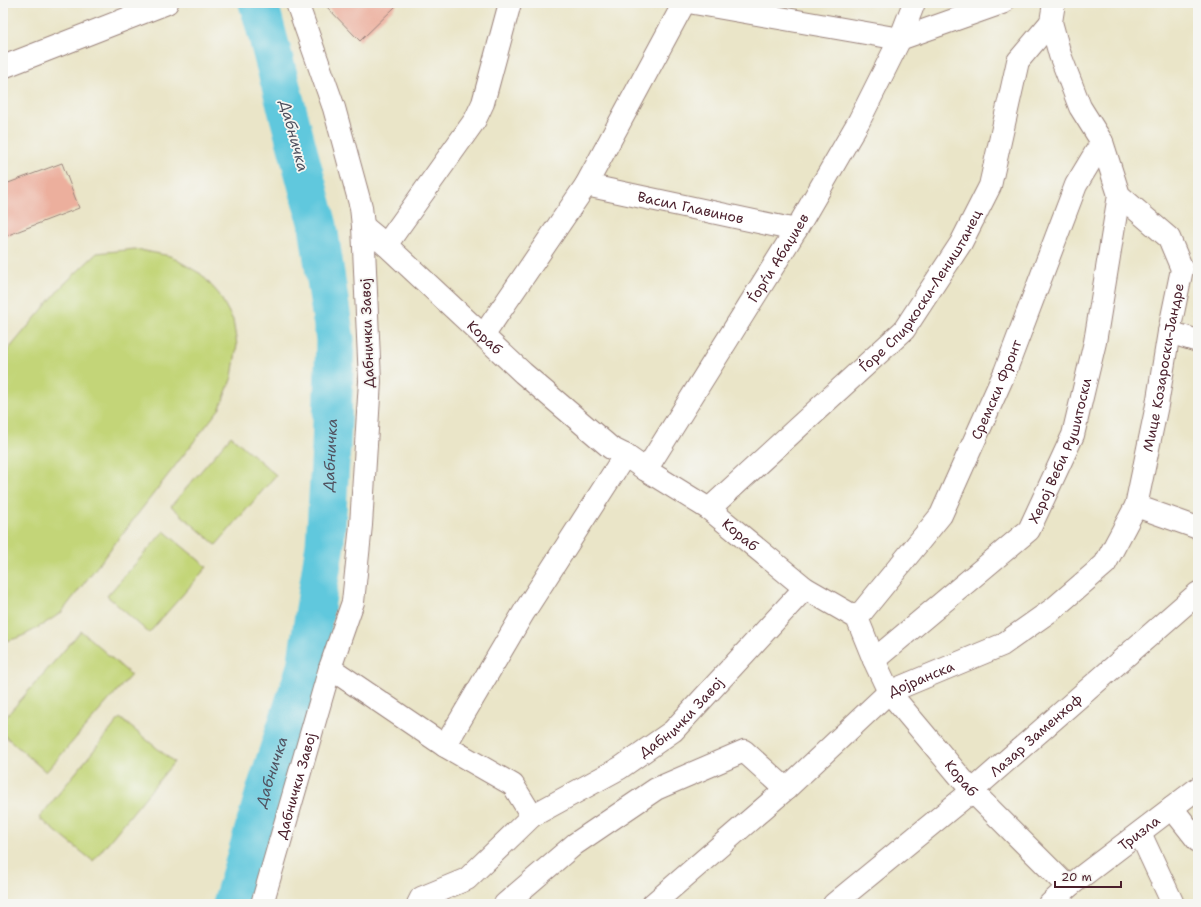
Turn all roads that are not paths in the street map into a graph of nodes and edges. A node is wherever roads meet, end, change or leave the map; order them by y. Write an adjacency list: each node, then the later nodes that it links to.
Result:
1 (167, 3): 10 (street)
2 (297, 3): 14 (street, Дабнички Завој)
3 (510, 3): 16 (street)
4 (684, 3): 12 (street)
5 (694, 3): 9 (street)
6 (914, 3): 9 (street, Ѓорѓи Абаџиев)
7 (1002, 3): 9 (street)
8 (1052, 12): 11 (street); 23 (street, Ѓоре Спиркоски-Леништанец)
9 (900, 39): 15 (street, Ѓорѓи Абаџиев)
10 (3, 67)
11 (1102, 142): 13 (street); 27 (street, Сремски Фронт)
12 (586, 185): 15 (street, Васил Главинов); 18 (street)
13 (1119, 195): 17 (street, Мице Козароски-Јандре); 28 (street, Херој Веби Рушитоски)
14 (363, 226): 16 (street, Кораб); 29 (street, Дабнички Завој)
15 (796, 230): 21 (street, Ѓорѓи Абаџиев)
16 (386, 245): 18 (street, Кораб)
17 (1169, 332): 19 (street); 22 (street, Мице Козароски-Јандре)
18 (483, 336): 20 (street, Кораб)
19 (1198, 341)
20 (625, 456): 21 (street, Кораб); 31 (street)
21 (646, 470): 23 (street, Кораб)
22 (1136, 506): 24 (street); 30 (street, Дојранска)
23 (709, 508): 25 (street, Кораб)
24 (1198, 528)
25 (806, 588): 27 (street, Кораб); 36 (street, Дабнички Завој)
26 (1198, 593): 34 (street, Лазар Заменхоф)
27 (857, 618): 28 (street, Кораб)
28 (874, 660): 30 (street, Кораб)
29 (330, 668): 31 (street); 40 (street, Дабнички Завој)
30 (889, 692): 33 (street, Дојранска); 34 (street, Кораб)
31 (444, 746): 36 (street)
32 (1198, 788): 35 (street, Тризла)
33 (786, 789): 42 (street); 43 (street, Дојранска)
34 (972, 791): 39 (street, Кораб); 44 (street, Лазар Заменхоф)
35 (1172, 808): 37 (street, Тризла); 38 (street, Тризла)
36 (532, 816): 41 (street, Дабнички Завој)
37 (1140, 833): 39 (street, Тризла); 46 (street)
38 (1198, 841)
39 (1068, 887): 45 (street, Тризла)
40 (262, 904)
41 (418, 904)
42 (505, 904)
43 (653, 904)
44 (834, 904)
45 (1050, 904)
46 (1173, 904)

